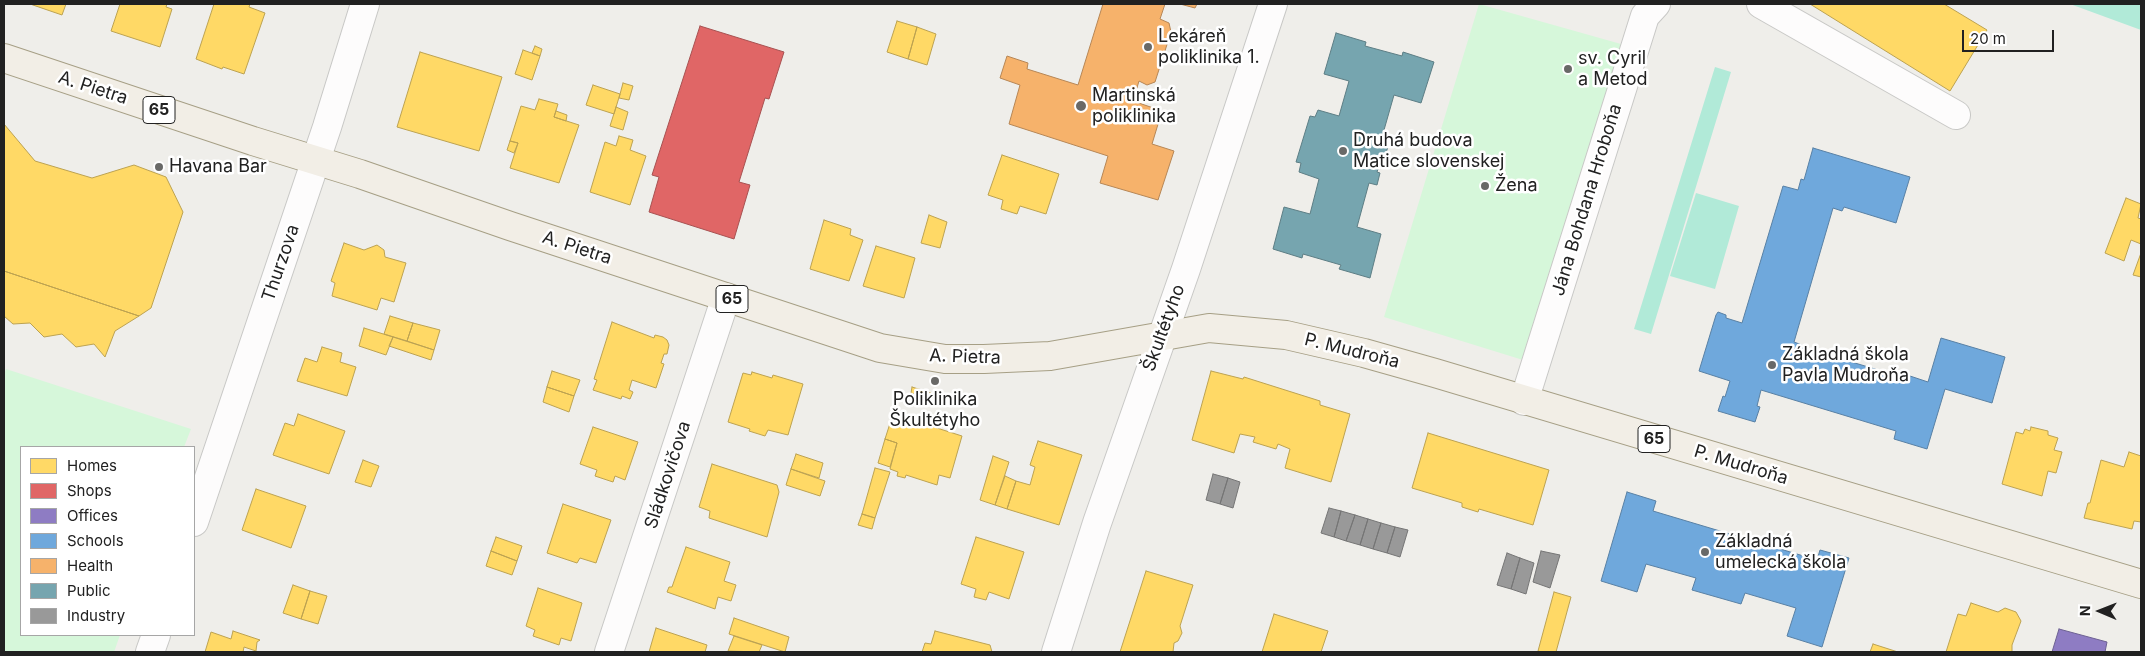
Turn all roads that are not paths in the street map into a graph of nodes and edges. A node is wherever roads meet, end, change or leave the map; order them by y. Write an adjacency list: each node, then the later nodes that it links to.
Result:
1 (364, 4): 7 (street, Thurzova)
2 (1273, 4): 9 (street, Škultétyho)
3 (1656, 4): 10 (street, Jána Bohdana Hroboňa)
4 (1761, 4): 6 (street)
5 (4, 58): 7 (main road, A. Pietra / 65)
6 (1956, 115)
7 (315, 160): 8 (main road, A. Pietra / 65); 11 (street, Thurzova)
8 (726, 297): 9 (main road, A. Pietra / 65); 15 (street, Sládkovičova)
9 (1162, 335): 10 (main road, P. Mudroňa / 65); 16 (street, Škultétyho)
10 (1524, 400): 12 (main road, P. Mudroňa / 65)
11 (195, 519)
12 (2141, 584)
13 (156, 636): 14 (street)
14 (150, 652)
15 (609, 652)
16 (1056, 652)

